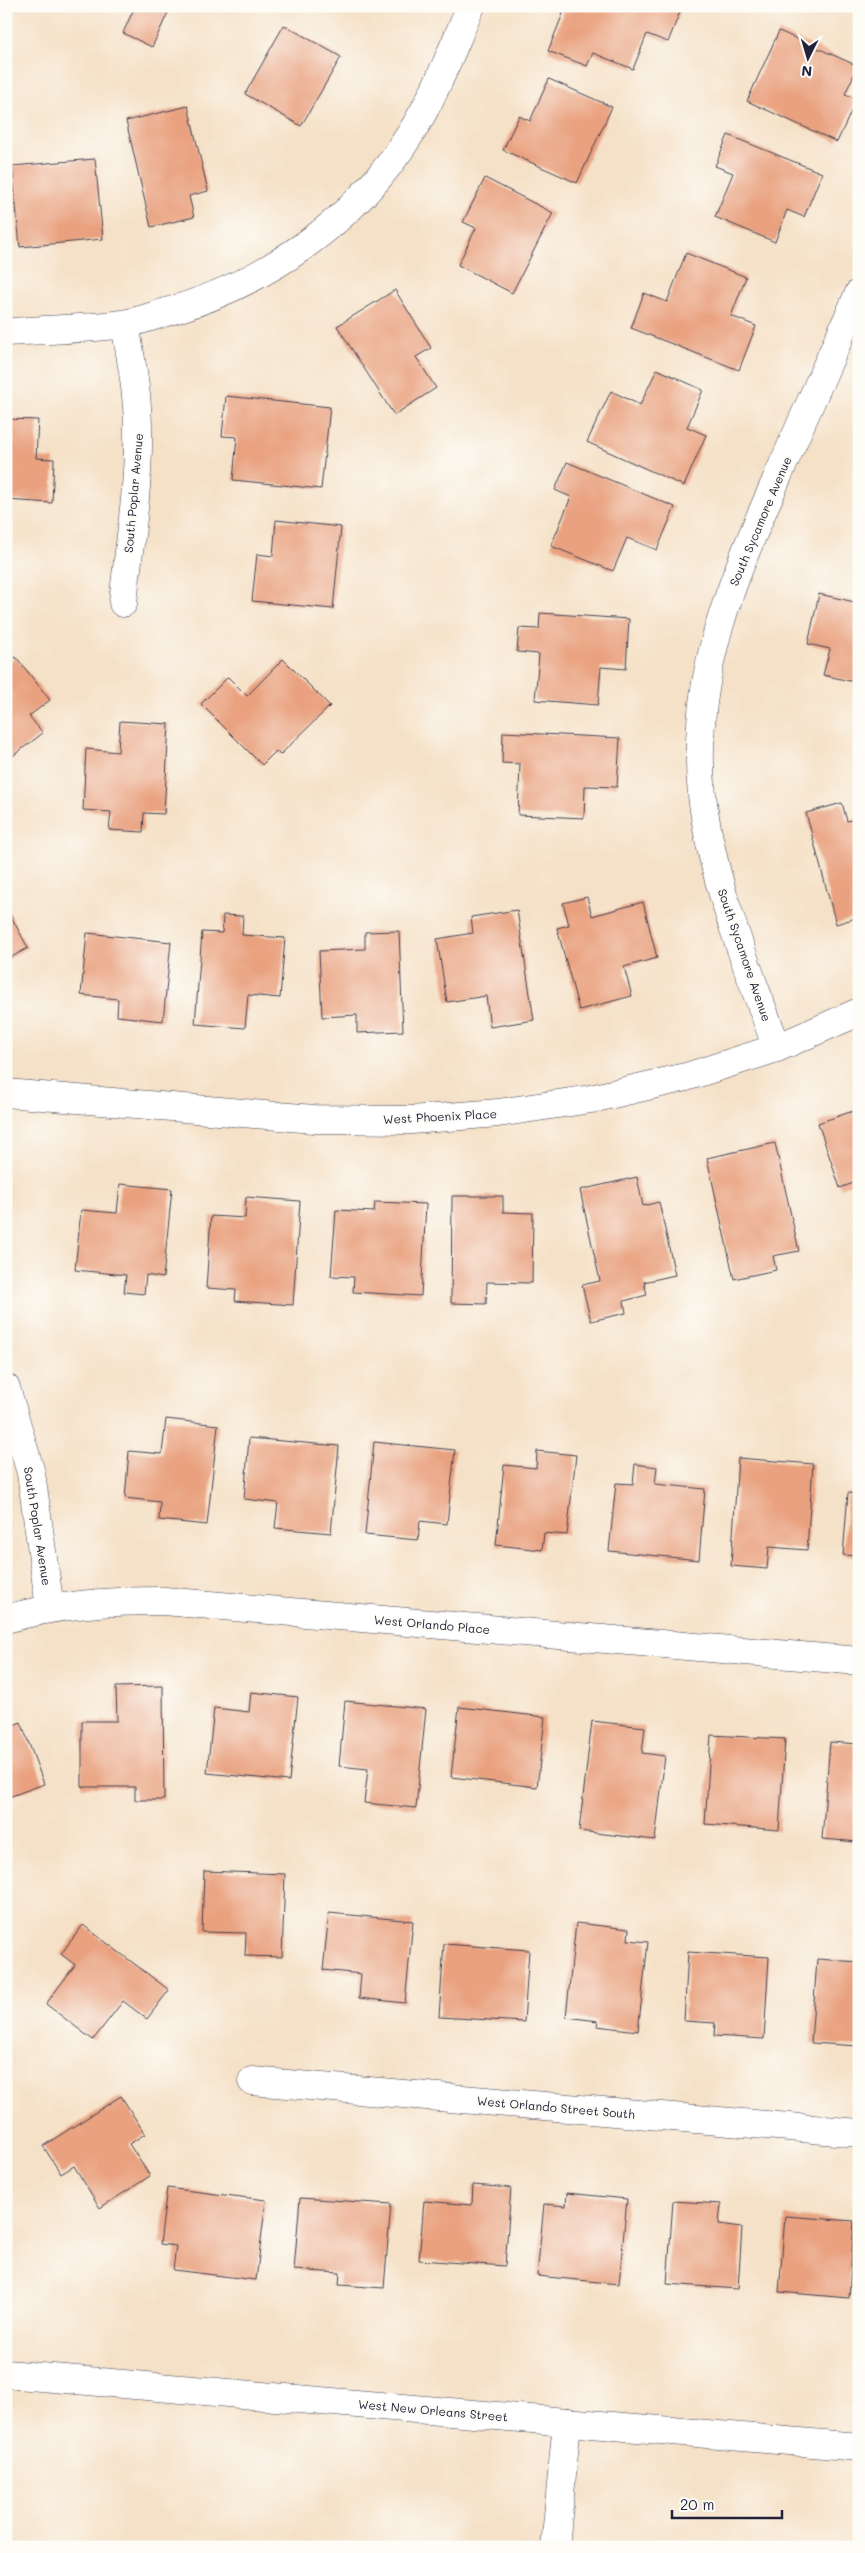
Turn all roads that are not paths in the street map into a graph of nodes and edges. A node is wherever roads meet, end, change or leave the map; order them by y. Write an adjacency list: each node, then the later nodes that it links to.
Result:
1 (471, 6): 3 (street)
2 (859, 293): 7 (street, South Sycamore Avenue)
3 (125, 324): 4 (street); 5 (street, South Poplar Avenue)
4 (6, 332)
5 (123, 603)
6 (859, 1012): 7 (street, West Phoenix Place)
7 (777, 1048): 8 (street, West Phoenix Place)
8 (6, 1093)
9 (6, 1388): 10 (street, South Poplar Avenue)
10 (50, 1608): 11 (street, West Orlando Place); 12 (street, West Orlando Place)
11 (6, 1619)
12 (859, 1661)
13 (252, 2081): 14 (street, West Orlando Street South)
14 (859, 2133)
15 (6, 2374): 16 (street, West New Orleans Street)
16 (567, 2422): 17 (street, West New Orleans Street); 18 (street)
17 (859, 2447)
18 (555, 2547)

